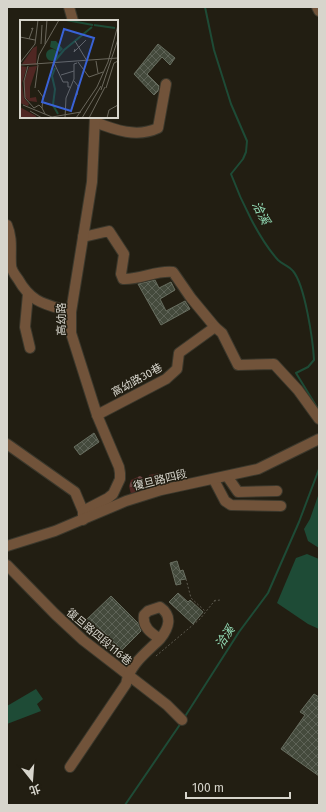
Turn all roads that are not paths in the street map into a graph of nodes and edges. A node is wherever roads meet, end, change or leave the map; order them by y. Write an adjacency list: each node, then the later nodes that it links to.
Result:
1 (69, 7): 4 (street)
2 (317, 7): 3 (street)
3 (319, 11)
4 (72, 20)
5 (166, 84): 6 (street)
6 (95, 120): 8 (street, 高幼路)
7 (7, 225): 9 (street)
8 (83, 237): 10 (street, 高幼路); 11 (street)
9 (28, 294): 10 (street); 12 (street)
10 (71, 312): 13 (street, 高幼路)
11 (215, 327): 13 (street, 高幼路30巷); 14 (street)
12 (30, 348)
13 (97, 415): 21 (street, 高幼路)
14 (319, 419)
15 (319, 439): 17 (street, 復旦路四段)
16 (7, 444): 21 (street)
17 (227, 476): 18 (street, 復旦路四段); 19 (street)
18 (214, 480): 20 (street); 21 (street, 復旦路四段)
19 (277, 491)
20 (282, 506)
21 (83, 515): 22 (street, 復旦路四段)
22 (7, 546)
23 (7, 565): 25 (street, 復旦路四段116巷)
24 (160, 639): 25 (street)
25 (127, 676): 26 (street, 復旦路四段116巷); 27 (street)
26 (182, 720)
27 (70, 767)

